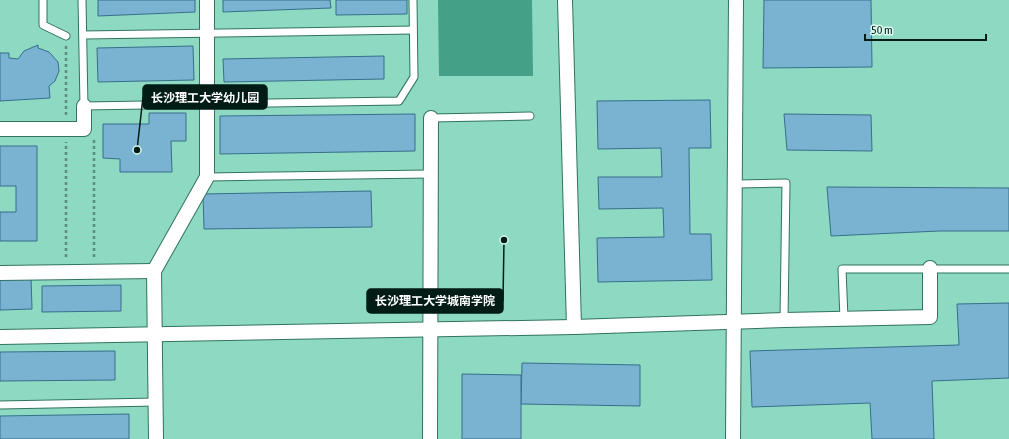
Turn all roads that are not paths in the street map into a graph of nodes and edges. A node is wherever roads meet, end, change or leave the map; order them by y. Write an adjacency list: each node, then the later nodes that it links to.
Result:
1 (43, 0): 10 (lane)
2 (82, 0): 9 (lane)
3 (207, 0): 8 (street)
4 (413, 0): 7 (lane)
5 (565, 0): 26 (street)
6 (736, 0): 18 (street)
7 (413, 30): 8 (lane); 11 (lane)
8 (207, 33): 9 (lane); 11 (street)
9 (83, 35): 12 (lane)
10 (66, 36)
11 (207, 104): 12 (lane); 17 (street)
12 (84, 106): 15 (street)
13 (530, 116): 14 (lane)
14 (431, 118): 16 (street)
15 (0, 129)
16 (431, 174): 17 (lane); 27 (street)
17 (207, 177): 21 (street)
18 (736, 184): 24 (lane); 25 (street)
19 (930, 268): 20 (lane); 23 (street); 23 (lane)
20 (1009, 269)
21 (154, 271): 22 (street); 28 (street)
22 (0, 273)
23 (844, 318): 24 (street)
24 (784, 320): 25 (street)
25 (733, 322): 26 (street); 34 (street)
26 (574, 327): 27 (street)
27 (430, 330): 28 (street); 33 (street)
28 (155, 335): 29 (street); 30 (street)
29 (0, 337)
30 (156, 402): 31 (lane); 32 (street)
31 (0, 405)
32 (156, 439)
33 (430, 439)
34 (733, 439)

